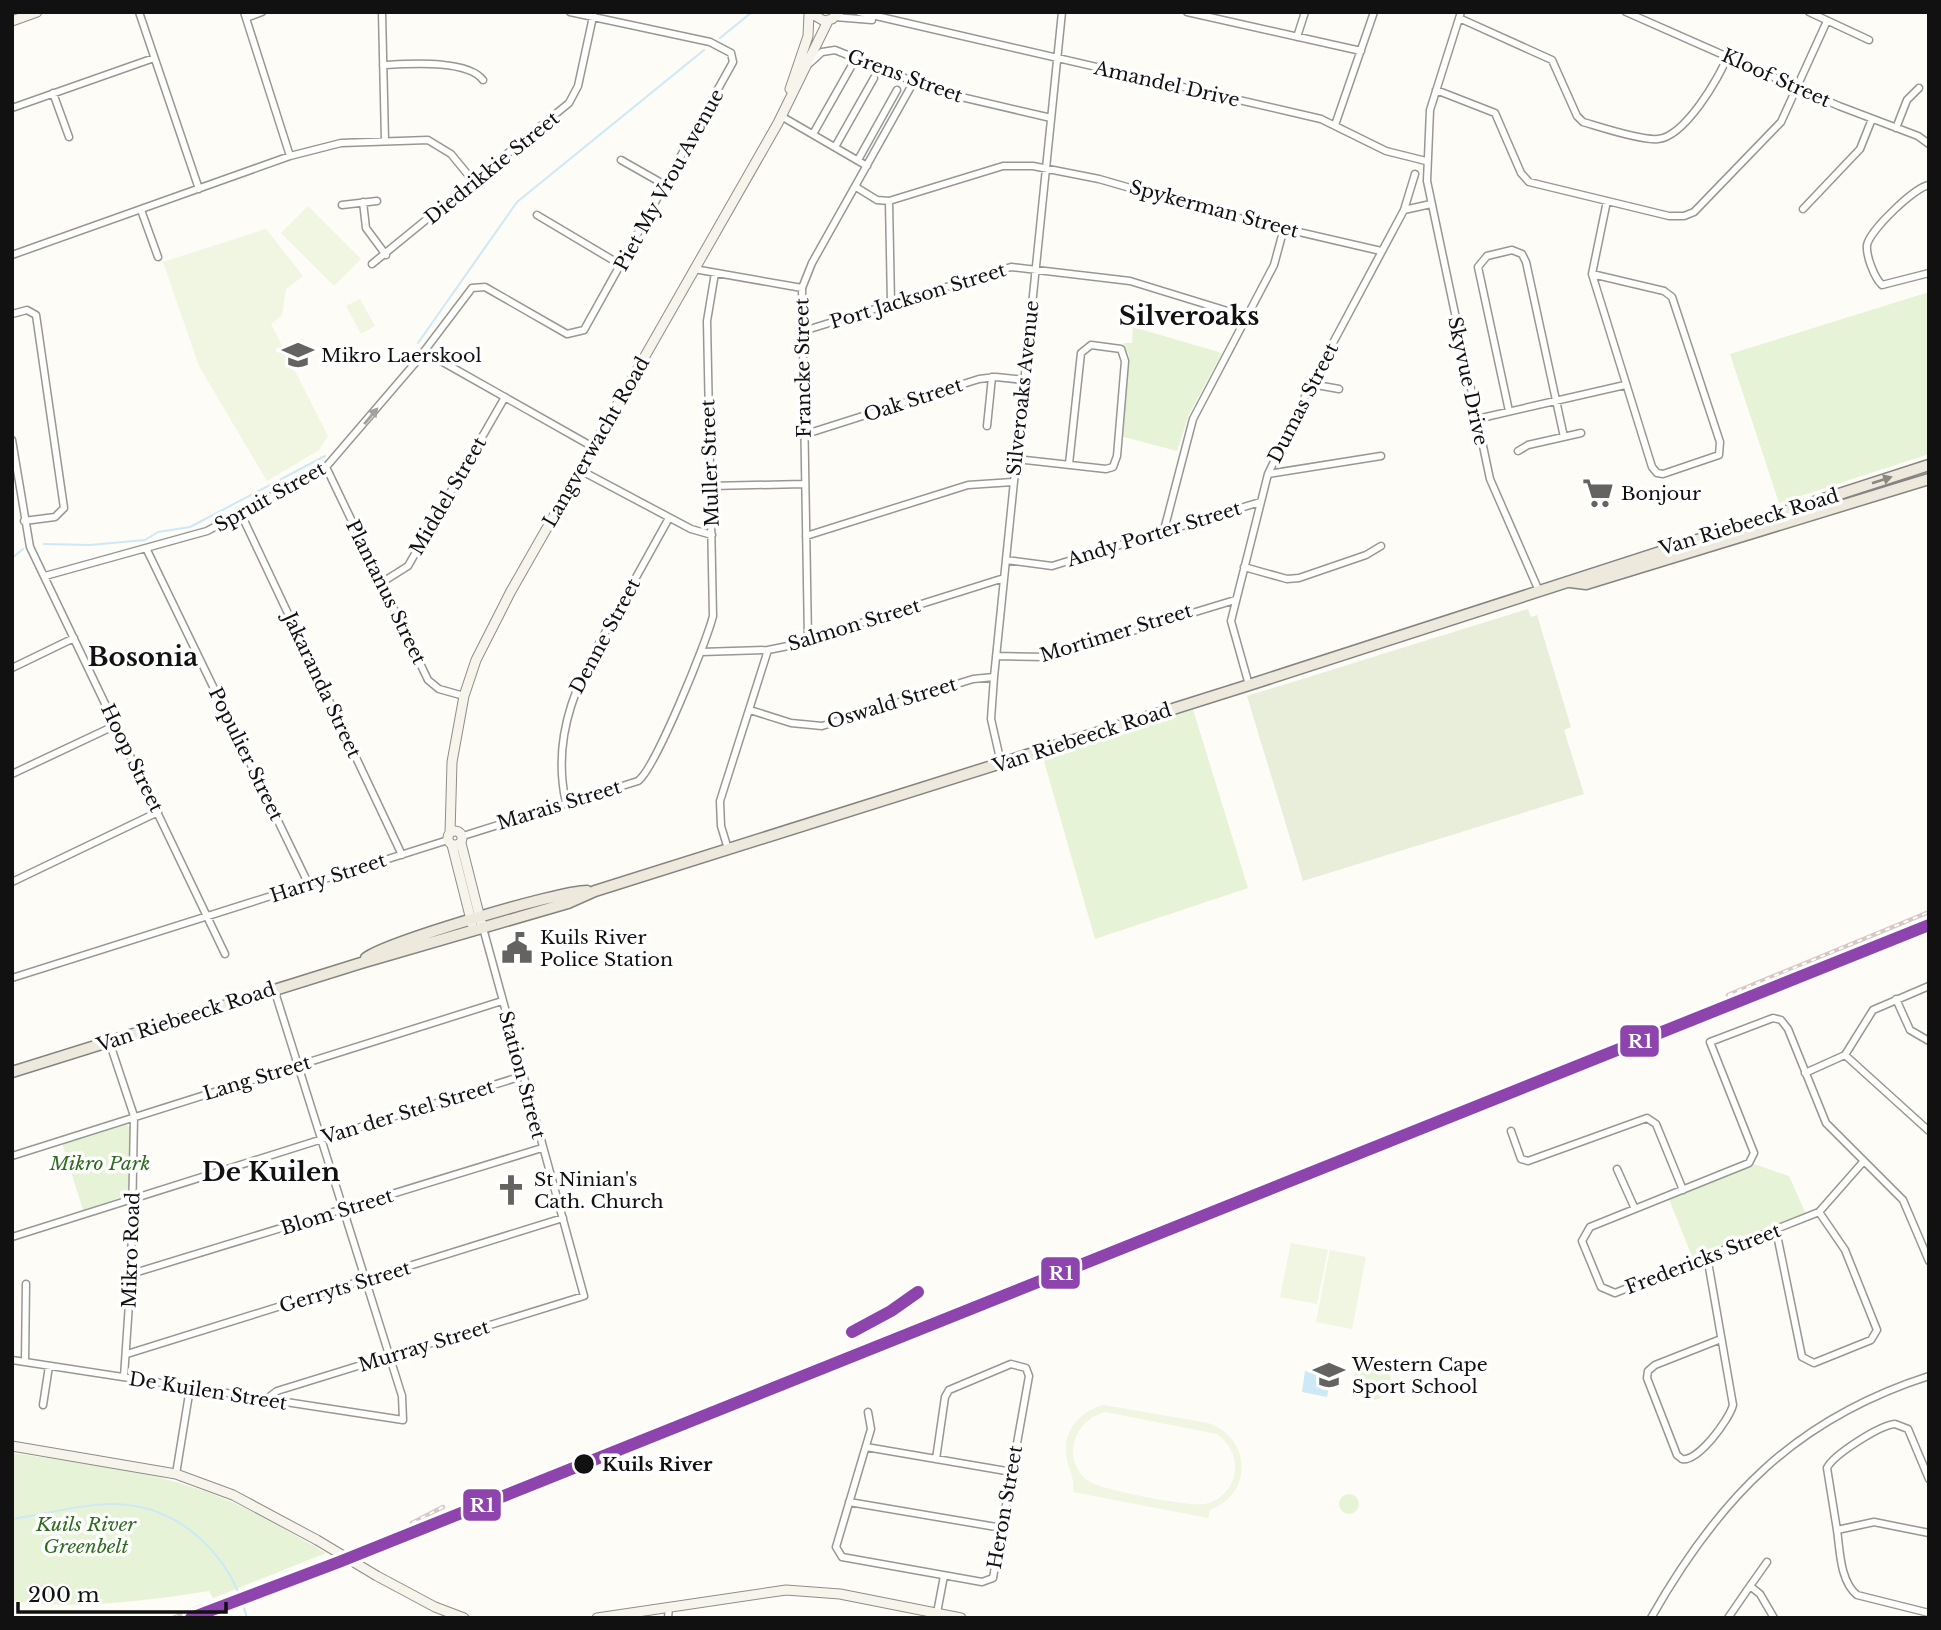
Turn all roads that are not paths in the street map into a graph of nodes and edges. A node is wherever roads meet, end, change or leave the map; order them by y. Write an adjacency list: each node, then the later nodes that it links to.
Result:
1 (37, 12): 19 (street)
2 (139, 12): 25 (street)
3 (262, 12): 14 (street)
4 (382, 12): 28 (street)
5 (570, 12): 15 (street, Piet My Vrou Avenue)
6 (859, 12): 20 (street, Amandel Drive)
7 (1062, 12): 27 (street, Silveroaks Avenue)
8 (1187, 12): 21 (street)
9 (1305, 12): 21 (street)
10 (1374, 12): 23 (street)
11 (1626, 12): 24 (street, Kloof Street)
12 (1809, 12): 18 (street)
13 (809, 13): 17 (street); 38 (street, Langverwacht Road)
14 (245, 15): 50 (street)
15 (593, 15): 57 (street, Diedrikkie Street); 58 (street, Piet My Vrou Avenue)
16 (1460, 15): 24 (street); 36 (street)
17 (834, 17): 20 (street, Amandel Drive); 29 (street, Langverwacht Road)
18 (1827, 20): 22 (street); 33 (street)
19 (12, 21)
20 (901, 23): 27 (street, Amandel Drive)
21 (1297, 37): 23 (street)
22 (1869, 40)
23 (1361, 51): 43 (street)
24 (1727, 57): 33 (street, Kloof Street)
25 (154, 58): 37 (street); 61 (street)
26 (856, 58): 29 (street, Grens Street); 32 (street, Grens Street); 45 (street)
27 (1057, 59): 41 (street, Silveroaks Avenue); 43 (street, Amandel Drive)
28 (383, 65): 31 (street); 47 (street)
29 (807, 67): 38 (street, Langverwacht Road)
30 (874, 78): 49 (street)
31 (483, 80)
32 (913, 83): 41 (street, Grens Street); 54 (street, Francke Street)
33 (1798, 88): 42 (street, Kloof Street); 64 (street)
34 (1919, 88): 44 (street)
35 (897, 90): 52 (street)
36 (1436, 90): 53 (street); 64 (street)
37 (53, 93): 39 (street); 46 (street)
38 (786, 104): 40 (street, Langverwacht Road)
39 (12, 108)
40 (781, 116): 45 (street); 79 (street, Langverwacht Road)
41 (1051, 118): 55 (street, Silveroaks Avenue)
42 (1872, 119): 44 (street, Kloof Street); 68 (street)
43 (1335, 125): 53 (street, Amandel Drive)
44 (1896, 128): 48 (street, Kloof Street)
45 (813, 134): 49 (street)
46 (69, 137)
47 (385, 141): 50 (street); 57 (street)
48 (1928, 143)
49 (835, 148): 52 (street)
50 (290, 156): 61 (street)
51 (621, 160): 58 (street)
52 (858, 160): 54 (street)
53 (1426, 162): 66 (street, Skyvue Drive)
54 (867, 166): 60 (street, Francke Street)
55 (1046, 169): 63 (street, Spykerman Street); 72 (street, Spykerman Street); 80 (street, Silveroaks Avenue)
56 (1415, 174): 70 (street, Dumas Street)
57 (474, 182): 75 (street, Diedrikkie Street)
58 (665, 185): 78 (street, Piet My Vrou Avenue)
59 (1929, 185): 82 (street)
60 (856, 187): 63 (street); 84 (street, Francke Street)
61 (199, 189): 69 (street)
62 (377, 201): 65 (street)
63 (889, 201): 86 (street)
64 (1607, 201): 83 (street)
65 (363, 202): 67 (street); 75 (street)
66 (1431, 204): 70 (street); 99 (street, Skyvue Drive)
67 (342, 205)
68 (1803, 209)
69 (141, 210): 74 (street); 76 (street)
70 (1404, 210): 73 (street, Dumas Street)
71 (537, 215): 78 (street)
72 (1284, 228): 73 (street, Spykerman Street); 88 (street)
73 (1381, 251): 93 (street, Dumas Street)
74 (12, 255)
75 (386, 255): 77 (street, Diedrikkie Street)
76 (158, 257)
77 (372, 264)
78 (621, 265): 85 (street, Piet My Vrou Avenue)
79 (694, 269): 81 (street); 105 (street, Langverwacht Road)
80 (1035, 269): 86 (street, Port Jackson Street); 88 (street, Port Jackson Street); 92 (street, Silveroaks Avenue)
81 (715, 273): 84 (street); 117 (street, Muller Street)
82 (1929, 273)
83 (1592, 274): 94 (street); 94 (street)
84 (802, 288): 89 (street, Francke Street)
85 (464, 298): 90 (street, Spruit Street)
86 (891, 304): 89 (street, Port Jackson Street)
87 (12, 314): 121 (street)
88 (1247, 317): 122 (street)
89 (800, 332): 102 (street, Francke Street)
90 (425, 352): 96 (street); 111 (street, Spruit Street, one-way to 90)
91 (992, 377): 92 (street, Oak Street); 100 (street); 102 (street, Oak Street)
92 (1024, 380): 108 (street, Silveroaks Avenue)
93 (1311, 384): 95 (street); 113 (street, Dumas Street)
94 (1625, 385): 97 (street)
95 (1339, 389)
96 (505, 397): 105 (street); 132 (street, Middel Street)
97 (1556, 401): 98 (street); 98 (street); 103 (street)
98 (1509, 411): 99 (street)
99 (1477, 419): 133 (street, Skyvue Drive)
100 (987, 426)
101 (1581, 433): 103 (street)
102 (803, 435): 116 (street, Francke Street)
103 (1564, 437): 106 (street)
104 (12, 440): 121 (street, Hoop Street)
105 (593, 447): 112 (street, Langverwacht Road)
106 (1518, 451)
107 (1381, 456): 113 (street)
108 (1016, 459): 109 (street); 115 (street, Silveroaks Avenue)
109 (1069, 464): 109 (street)
110 (1929, 465): 131 (main road, Van Riebeeck Road, one-way to 110)
111 (326, 467): 119 (street, Spruit Street); 132 (street, Plantanus Street)
112 (580, 470): 120 (street); 143 (street, Langverwacht Road)
113 (1268, 474): 118 (street, Dumas Street)
114 (1929, 479): 131 (main road, Van Riebeeck Road)
115 (1013, 482): 124 (street); 127 (street, Silveroaks Avenue)
116 (804, 484): 117 (street); 124 (street, Francke Street)
117 (710, 486): 123 (street, Muller Street)
118 (1260, 502): 122 (street, Andy Porter Street); 128 (street, Dumas Street)
119 (241, 514): 126 (street, Spruit Street); 152 (street, Jakaranda Street)
120 (669, 519): 123 (street); 148 (street, Denne Street)
121 (24, 521): 129 (street, Hoop Street)
122 (1164, 530): 127 (street, Andy Porter Street)
123 (712, 535): 138 (street, Muller Street)
124 (806, 536): 136 (street, Francke Street)
125 (1381, 546): 128 (street)
126 (146, 548): 129 (street, Spruit Street); 154 (street, Populier Street)
127 (1006, 560): 130 (street, Silveroaks Avenue)
128 (1244, 567): 134 (street, Dumas Street)
129 (45, 576): 135 (street, Hoop Street)
130 (1004, 578): 136 (street, Salmon Street); 139 (street, Silveroaks Avenue)
131 (1570, 582): 133 (main road, Van Riebeeck Road)
132 (381, 583): 143 (street, Plantanus Street)
133 (1539, 592): 142 (main road, Van Riebeeck Road)
134 (1235, 600): 139 (street, Mortimer Street); 142 (street, Dumas Street)
135 (74, 638): 140 (street); 145 (street, Hoop Street)
136 (808, 640): 137 (street, Salmon Street)
137 (768, 650): 138 (street, Salmon Street); 144 (street)
138 (701, 652): 148 (street, Marais Street)
139 (996, 656): 141 (street, Silveroaks Avenue)
140 (12, 668)
141 (994, 677): 144 (street, Oswald Street); 146 (street, Silveroaks Avenue)
142 (1249, 685): 146 (main road, Van Riebeeck Road)
143 (464, 696): 150 (street, Langverwacht Road)
144 (750, 710): 151 (street)
145 (116, 725): 147 (street); 149 (street, Hoop Street)
146 (1002, 763): 151 (main road, Van Riebeeck Road)
147 (12, 774)
148 (566, 803): 150 (street, Marais Street)
149 (158, 812): 153 (street); 155 (street, Hoop Street)
150 (455, 838): 152 (street, Harry Street); 156 (street, Langverwacht Road)
151 (728, 849): 156 (main road, Van Riebeeck Road)
152 (402, 855): 154 (street, Harry Street)
153 (12, 882)
154 (309, 885): 155 (street, Harry Street)
155 (208, 916): 157 (street, Hoop Street); 158 (street, Harry Street)
156 (478, 926): 160 (main road, Van Riebeeck Road); 162 (street, Station Street)
157 (226, 954)
158 (12, 978)
159 (1929, 986): 161 (street)
160 (274, 989): 163 (main road, Van Riebeeck Road); 166 (street)
161 (1896, 999): 164 (street); 165 (street)
162 (502, 1001): 166 (street, Lang Street); 169 (street, Station Street)
163 (109, 1041): 167 (main road, Van Riebeeck Road); 170 (street, Mikro Road)
164 (1929, 1041)
165 (1845, 1055): 168 (street); 172 (street)
166 (299, 1065): 170 (street, Lang Street); 173 (street)
167 (12, 1072)
168 (1805, 1073): 176 (street); 178 (street, Fredericks Street)
169 (522, 1076): 173 (street, Van der Stel Street); 174 (street, Station Street)
170 (134, 1116): 175 (street, Lang Street); 179 (street, Mikro Road)
171 (1511, 1131): 178 (street)
172 (1929, 1131)
173 (322, 1139): 179 (street, Van der Stel Street); 181 (street)
174 (542, 1148): 181 (street, Blom Street); 183 (street, Station Street)
175 (12, 1156)
176 (1863, 1162): 182 (street, Fredericks Street); 186 (street)
177 (1616, 1168): 180 (street)
178 (1683, 1190): 180 (street, Fredericks Street)
179 (133, 1198): 185 (street, Van der Stel Street); 189 (street, Mikro Road)
180 (1635, 1209): 187 (street, Fredericks Street)
181 (344, 1210): 189 (street, Blom Street); 190 (street)
182 (1819, 1213): 184 (street, Fredericks Street); 184 (street)
183 (563, 1218): 190 (street, Gerryts Street); 192 (street, Station Street)
184 (1776, 1230): 187 (street, Fredericks Street)
185 (12, 1237)
186 (1926, 1245): 188 (street)
187 (1707, 1256): 193 (street)
188 (1929, 1261)
189 (131, 1274): 194 (street, Mikro Road)
190 (366, 1280): 194 (street, Gerryts Street); 195 (street)
191 (26, 1283): 197 (street)
192 (584, 1296): 195 (street, Murray Street)
193 (1721, 1339): 193 (street)
194 (127, 1354): 200 (street, Mikro Road)
195 (390, 1356): 202 (street, Murray Street); 202 (street, De Kuilen Street)
196 (12, 1360): 197 (street, De Kuilen Street)
197 (25, 1362): 198 (street, De Kuilen Street)
198 (49, 1366): 200 (street, De Kuilen Street); 203 (street)
199 (1929, 1376): 225 (street)
200 (124, 1377): 201 (street, De Kuilen Street)
201 (190, 1388): 202 (street, De Kuilen Street); 209 (street)
202 (265, 1400)
203 (43, 1405)
204 (868, 1412): 206 (street, Heron Street)
205 (12, 1446): 209 (street)
206 (866, 1447): 207 (street); 211 (street, Heron Street)
207 (936, 1459): 208 (street); 208 (street, Heron Street)
208 (1012, 1472): 212 (street, Heron Street)
209 (176, 1474): 221 (street, bridge)
210 (1929, 1479): 213 (street)
211 (849, 1502): 212 (street); 216 (street, Heron Street)
212 (1002, 1528): 216 (street, Heron Street)
213 (1837, 1530): 214 (street); 219 (street)
214 (1929, 1533)
215 (1767, 1562): 217 (street)
216 (944, 1576): 220 (street)
217 (1750, 1586): 226 (street); 227 (street)
218 (662, 1611): 220 (street); 222 (street); 223 (street)
219 (1929, 1613)
220 (937, 1615): 224 (street)
221 (464, 1618)
222 (597, 1618)
223 (668, 1618)
224 (961, 1618)
225 (1651, 1618)
226 (1728, 1618)
227 (1774, 1618)

